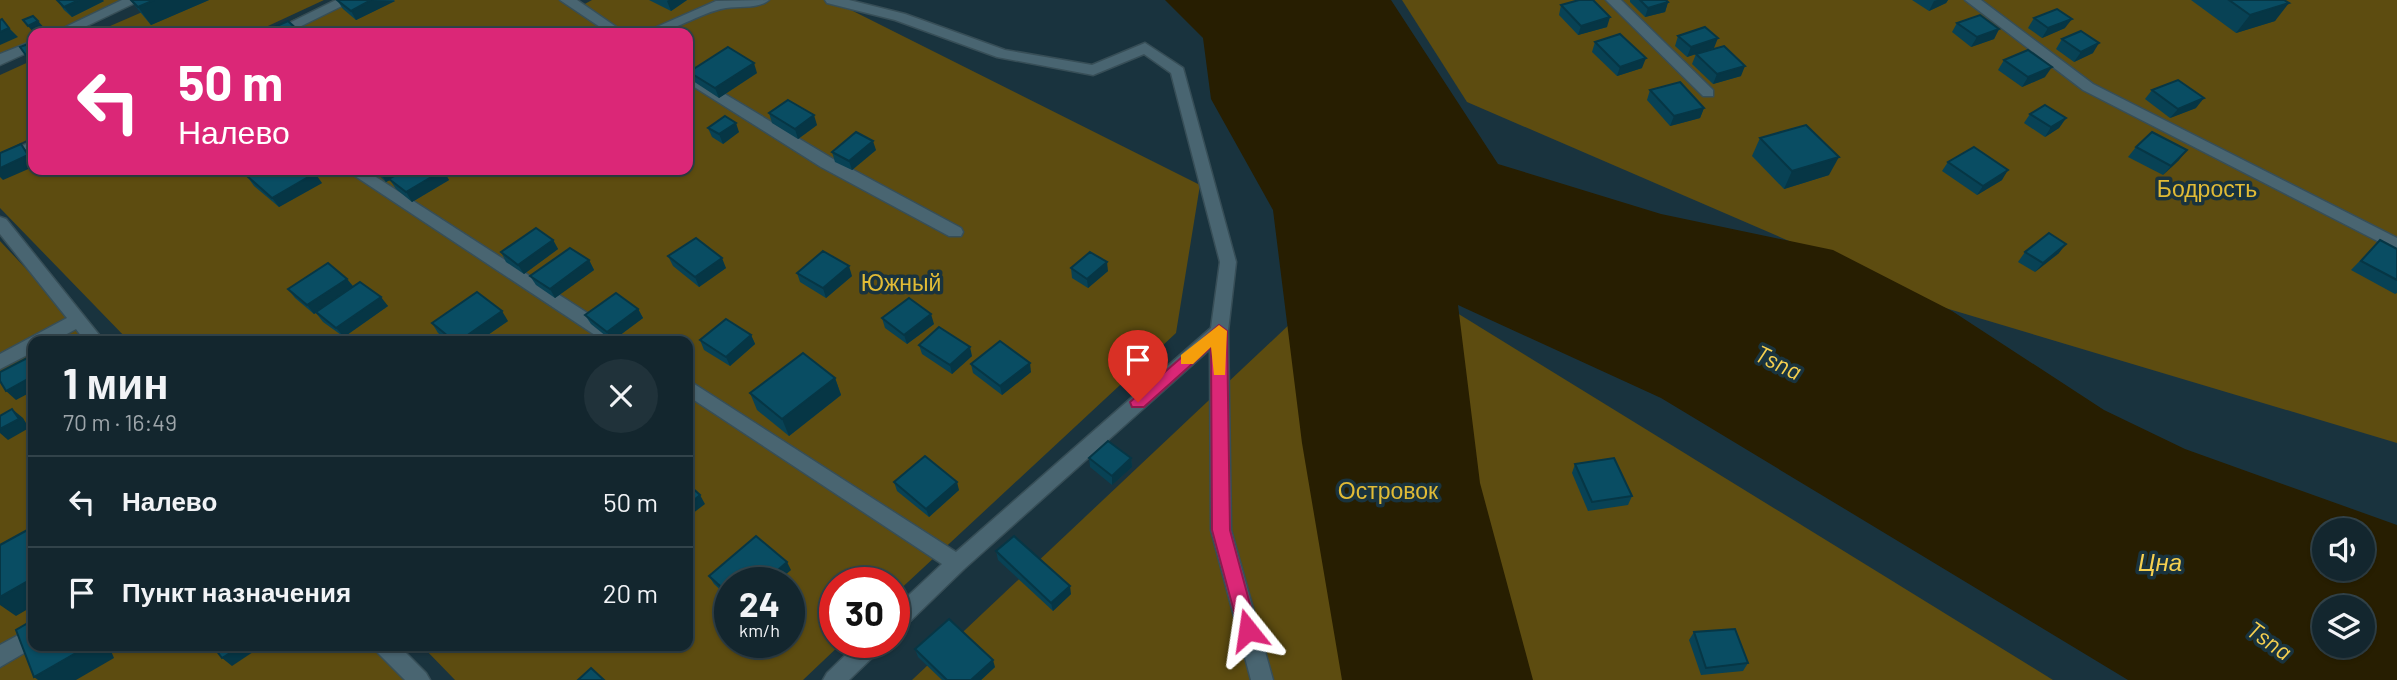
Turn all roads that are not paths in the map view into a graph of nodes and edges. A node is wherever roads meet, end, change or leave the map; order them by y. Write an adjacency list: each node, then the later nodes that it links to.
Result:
1 (134, 0): 8 (street)
2 (347, 0): 9 (street)
3 (567, 0): 10 (street)
4 (762, 0): 11 (street)
5 (832, 0): 23 (street)
6 (1613, 0): 15 (street)
7 (1972, 0): 21 (street)
8 (71, 28)
9 (287, 28)
10 (610, 28)
11 (662, 28)
12 (28, 47): 13 (street)
13 (0, 60)
14 (693, 79): 20 (street)
15 (1708, 93)
16 (28, 148): 17 (street)
17 (0, 162)
18 (362, 175): 26 (street)
19 (0, 223): 22 (street)
20 (955, 232)
21 (2397, 245)
22 (76, 321): 24 (street); 25 (street)
23 (1219, 331): 30 (street); 38 (street)
24 (48, 336)
25 (90, 336)
26 (609, 336)
27 (28, 347): 28 (street)
28 (0, 362)
29 (693, 390): 30 (street)
30 (957, 563): 31 (street)
31 (910, 608)
32 (28, 639): 34 (street)
33 (390, 651): 36 (street)
34 (0, 657)
35 (857, 658): 37 (street)
36 (419, 680)
37 (834, 680)
38 (1262, 680)

